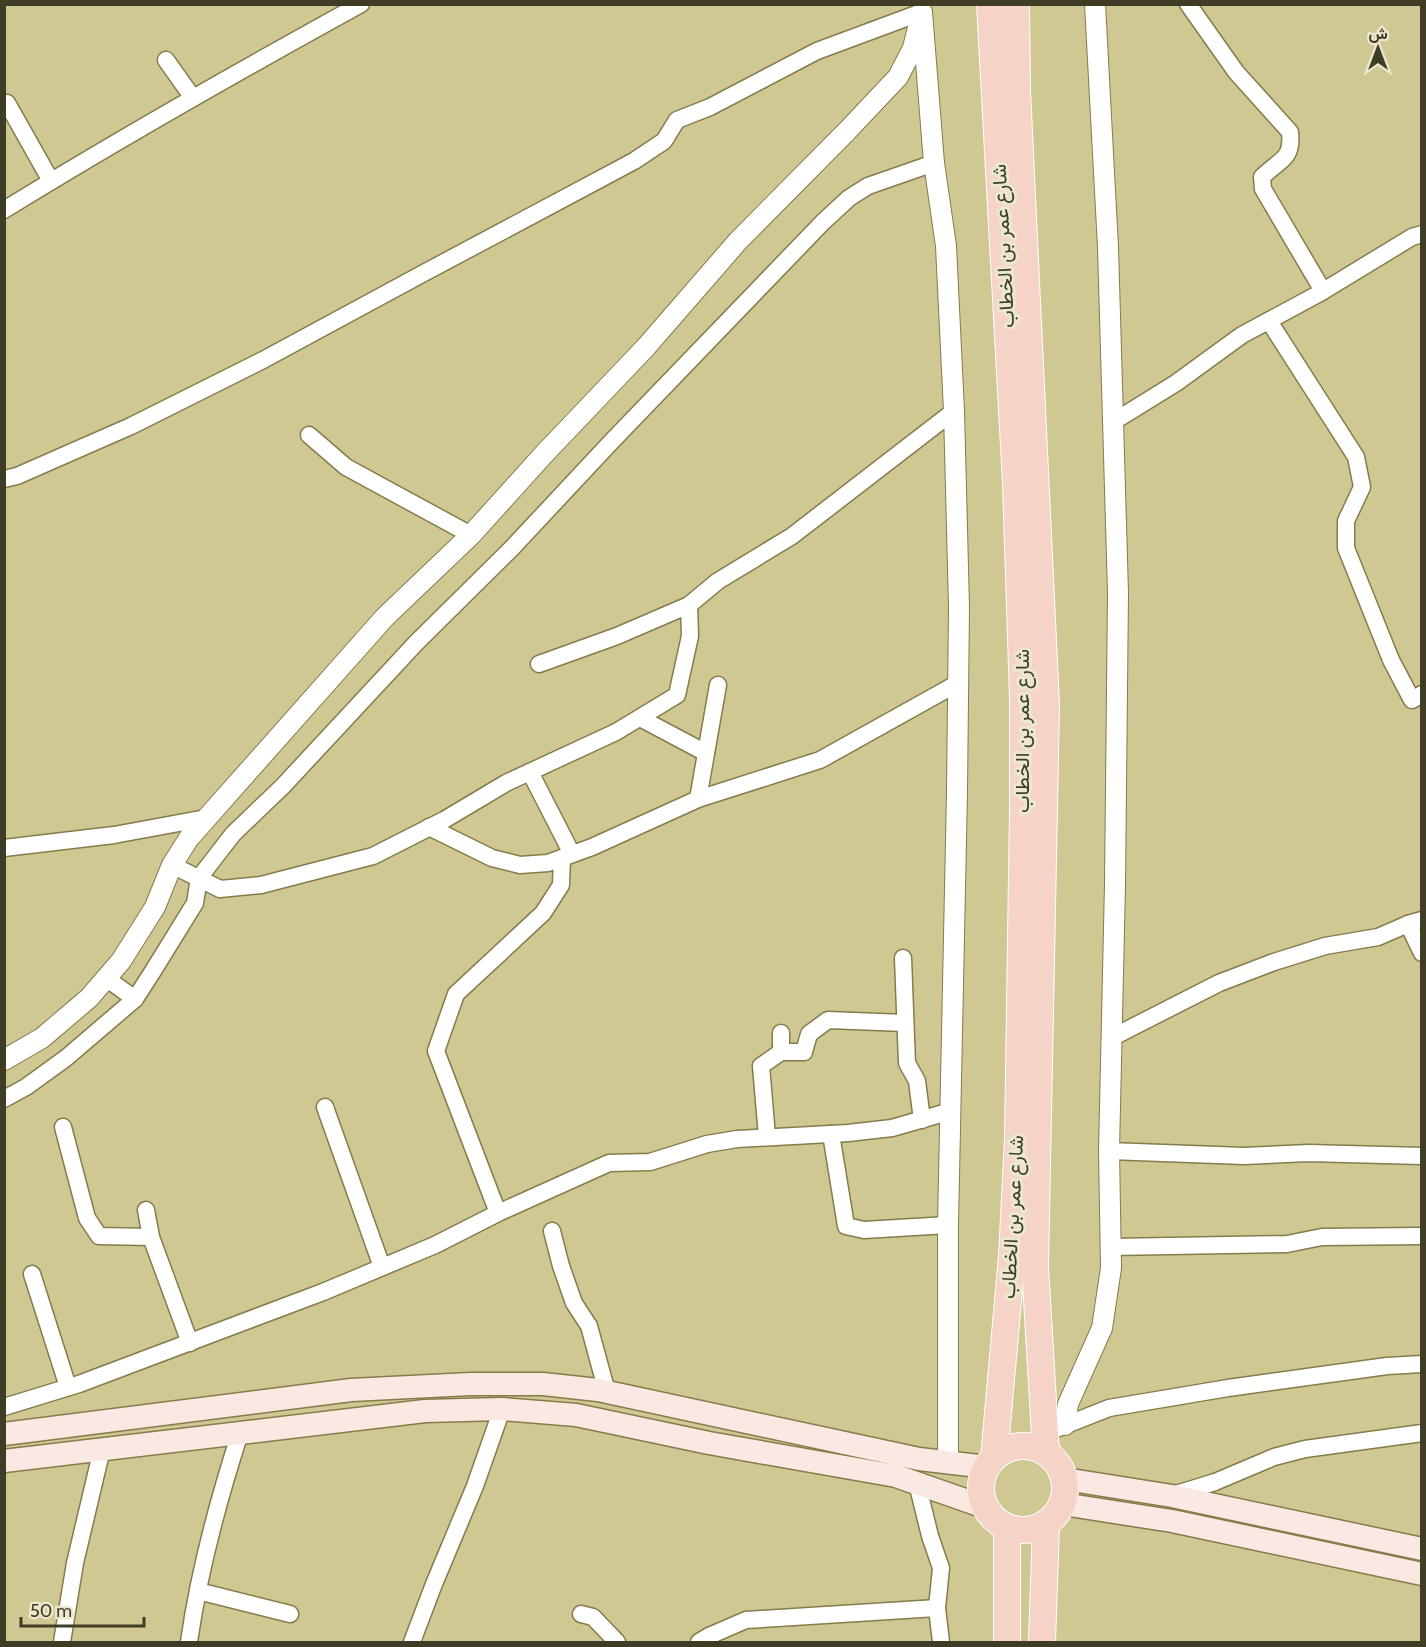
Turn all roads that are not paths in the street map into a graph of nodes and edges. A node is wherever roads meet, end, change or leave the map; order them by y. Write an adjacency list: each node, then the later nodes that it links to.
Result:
1 (361, 4): 8 (street)
2 (990, 4): 77 (main road, شارع عمر بن الخطاب)
3 (1016, 4): 73 (main road, شارع عمر بن الخطاب)
4 (1095, 4): 17 (street)
5 (1188, 4): 14 (street)
6 (922, 8): 10 (street); 19 (street); 20 (street)
7 (166, 60): 8 (street)
8 (193, 98): 11 (street)
9 (9, 115): 11 (street)
10 (934, 163): 16 (street); 35 (street)
11 (51, 181): 12 (street)
12 (4, 210)
13 (1422, 234): 14 (street)
14 (1323, 291): 15 (street)
15 (1269, 321): 17 (street); 25 (street)
16 (954, 411): 21 (street); 23 (street)
17 (1113, 422): 43 (street)
18 (309, 435): 20 (street)
19 (4, 479)
20 (471, 535): 30 (street)
21 (689, 605): 22 (street); 26 (street)
22 (539, 664)
23 (958, 683): 29 (street); 48 (street)
24 (718, 685): 27 (street)
25 (1422, 694)
26 (640, 718): 27 (street); 28 (street)
27 (706, 753): 29 (street)
28 (530, 772): 31 (street); 33 (street)
29 (698, 799): 33 (street)
30 (206, 818): 32 (street); 34 (street)
31 (429, 827): 33 (street); 35 (street)
32 (4, 848)
33 (567, 856): 56 (street)
34 (171, 866): 35 (street); 39 (street)
35 (199, 878): 40 (street)
36 (1415, 922): 37 (street); 43 (street)
37 (1422, 953)
38 (903, 958): 41 (street)
39 (106, 978): 40 (street); 45 (street)
40 (135, 999): 46 (street)
41 (905, 1023): 44 (street); 49 (street)
42 (781, 1033): 44 (street)
43 (1111, 1038): 53 (street)
44 (781, 1052): 52 (street)
45 (4, 1060)
46 (4, 1099)
47 (325, 1107): 62 (street)
48 (951, 1111): 49 (street); 57 (street)
49 (922, 1120): 51 (street)
50 (63, 1127): 60 (street)
51 (831, 1134): 52 (street); 57 (street)
52 (767, 1136): 56 (street)
53 (1109, 1151): 54 (street); 61 (street)
54 (1422, 1156)
55 (146, 1210): 60 (street)
56 (498, 1213): 62 (street)
57 (948, 1225): 76 (street)
58 (552, 1231): 67 (street)
59 (1422, 1236): 61 (street)
60 (151, 1237): 64 (street)
61 (1111, 1247): 73 (street)
62 (382, 1267): 64 (street)
63 (32, 1274): 66 (street)
64 (190, 1343): 66 (street)
65 (1422, 1364): 73 (street)
66 (68, 1387): 68 (street)
67 (607, 1392): 72 (main road); 76 (main road)
68 (4, 1407)
69 (502, 1409): 70 (main road); 78 (main road); 92 (street)
70 (240, 1433): 74 (main road); 86 (street)
71 (1422, 1433): 80 (street)
72 (4, 1434)
73 (1052, 1437): 77 (main road); 79 (main road)
74 (102, 1449): 75 (main road); 90 (street)
75 (5, 1461)
76 (948, 1462): 77 (main road)
77 (990, 1462): 81 (main road)
78 (917, 1483): 81 (main road); 87 (street)
79 (1064, 1492): 80 (main road); 82 (main road); 85 (main road)
80 (1172, 1496): 84 (main road)
81 (985, 1507): 83 (main road)
82 (1046, 1524): 83 (main road); 97 (main road)
83 (1007, 1528): 96 (main road)
84 (1422, 1549)
85 (1422, 1574)
86 (198, 1591): 88 (street); 91 (street)
87 (937, 1608): 94 (street); 95 (street)
88 (290, 1614)
89 (581, 1614): 93 (street)
90 (62, 1642)
91 (189, 1642)
92 (412, 1642)
93 (617, 1642)
94 (699, 1642)
95 (941, 1642)
96 (1007, 1642)
97 (1042, 1642)

